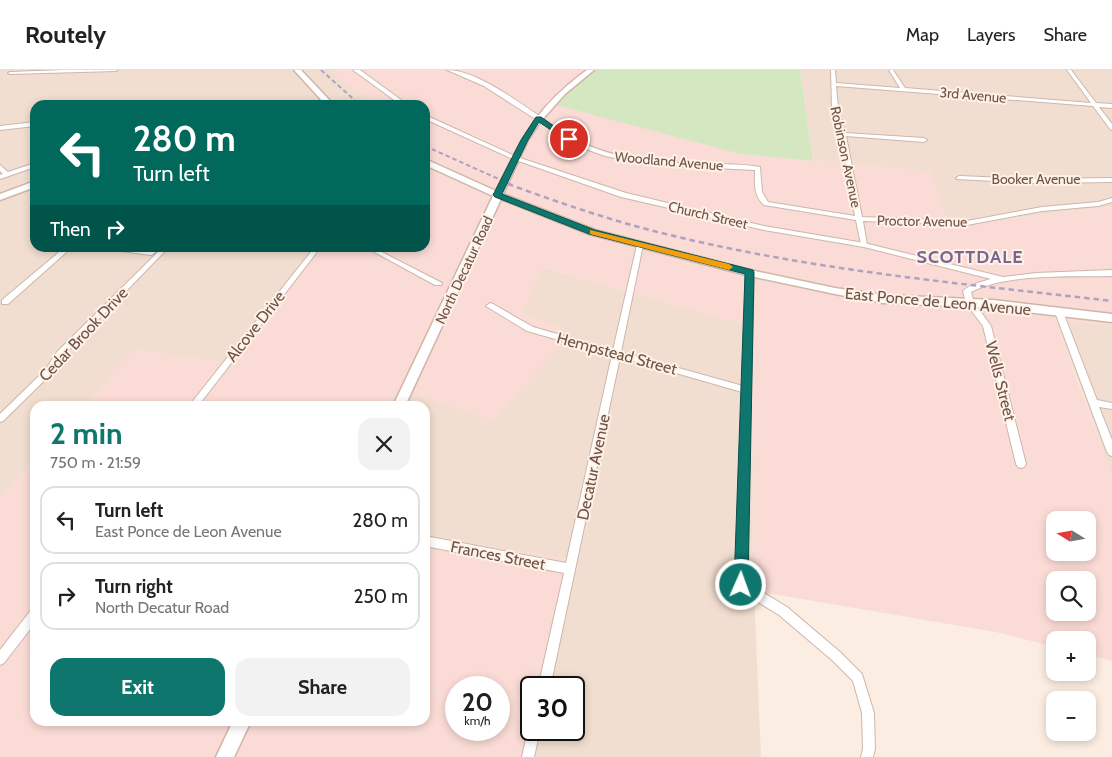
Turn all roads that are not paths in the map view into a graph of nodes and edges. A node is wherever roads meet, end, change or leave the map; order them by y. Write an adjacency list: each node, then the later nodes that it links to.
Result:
1 (116, 70): 9 (street)
2 (297, 70): 12 (main road)
3 (356, 70): 13 (street)
4 (449, 70): 17 (street, Woodland Avenue)
5 (591, 70): 17 (main road, North Decatur Road)
6 (832, 70): 10 (street, Robinson Avenue)
7 (891, 70): 11 (street)
8 (1068, 70): 14 (street)
9 (10, 73)
10 (833, 84): 11 (street, 3rd Avenue); 21 (street, Robinson Avenue)
11 (903, 89): 14 (street, 3rd Avenue)
12 (325, 100)
13 (399, 100)
14 (1094, 104): 15 (street, 3rd Avenue); 20 (street)
15 (1112, 106)
16 (430, 119): 23 (street, Church Street)
17 (538, 119): 23 (main road, North Decatur Road); 35 (street, Woodland Avenue)
18 (30, 125): 19 (street)
19 (0, 128)
20 (1112, 128)
21 (843, 134): 22 (street); 36 (street, Robinson Avenue)
22 (924, 140)
23 (515, 158): 32 (main road, North Decatur Road); 38 (street, Church Street)
24 (430, 166): 32 (main road, East Ponce de Leon Avenue)
25 (0, 167): 27 (street)
26 (30, 167): 27 (street)
27 (7, 175): 28 (street)
28 (0, 177)
29 (959, 178): 30 (street, Booker Avenue)
30 (1112, 180)
31 (30, 186): 33 (main road)
32 (498, 195): 37 (main road, East Ponce de Leon Avenue); 55 (main road, North Decatur Road)
33 (0, 197)
34 (1112, 200): 36 (street, Proctor Avenue)
35 (762, 202): 36 (street, Proctor Avenue)
36 (860, 219): 38 (street, Robinson Avenue)
37 (640, 245): 43 (main road, East Ponce de Leon Avenue); 52 (street, Decatur Avenue)
38 (864, 245): 45 (street, Church Street)
39 (63, 252): 47 (street)
40 (155, 252): 58 (street, Cedar Brook Drive)
41 (314, 252): 54 (street, Alcove Drive)
42 (378, 252): 46 (street)
43 (750, 272): 48 (main road, East Ponce de Leon Avenue); 53 (street)
44 (1112, 273): 45 (street)
45 (1002, 279): 48 (street)
46 (438, 283)
47 (5, 302)
48 (970, 303): 50 (main road, East Ponce de Leon Avenue); 60 (street, Wells Street)
49 (490, 306): 52 (street, Hempstead Street)
50 (1059, 312): 51 (main road, East Ponce de Leon Avenue); 56 (street)
51 (1112, 318)
52 (617, 354): 53 (street, Hempstead Street); 62 (street, Decatur Avenue)
53 (747, 390): 70 (street)
54 (197, 401)
55 (401, 401)
56 (1094, 403): 57 (street); 59 (street)
57 (1112, 406)
58 (0, 419)
59 (1112, 452)
60 (1021, 464)
61 (430, 542): 62 (street, Frances Street)
62 (570, 569): 65 (street, Decatur Avenue)
63 (30, 620): 64 (street)
64 (0, 659)
65 (547, 676)
66 (240, 726): 68 (main road)
67 (532, 741): 69 (street)
68 (225, 757)
69 (528, 757)
70 (867, 757)

